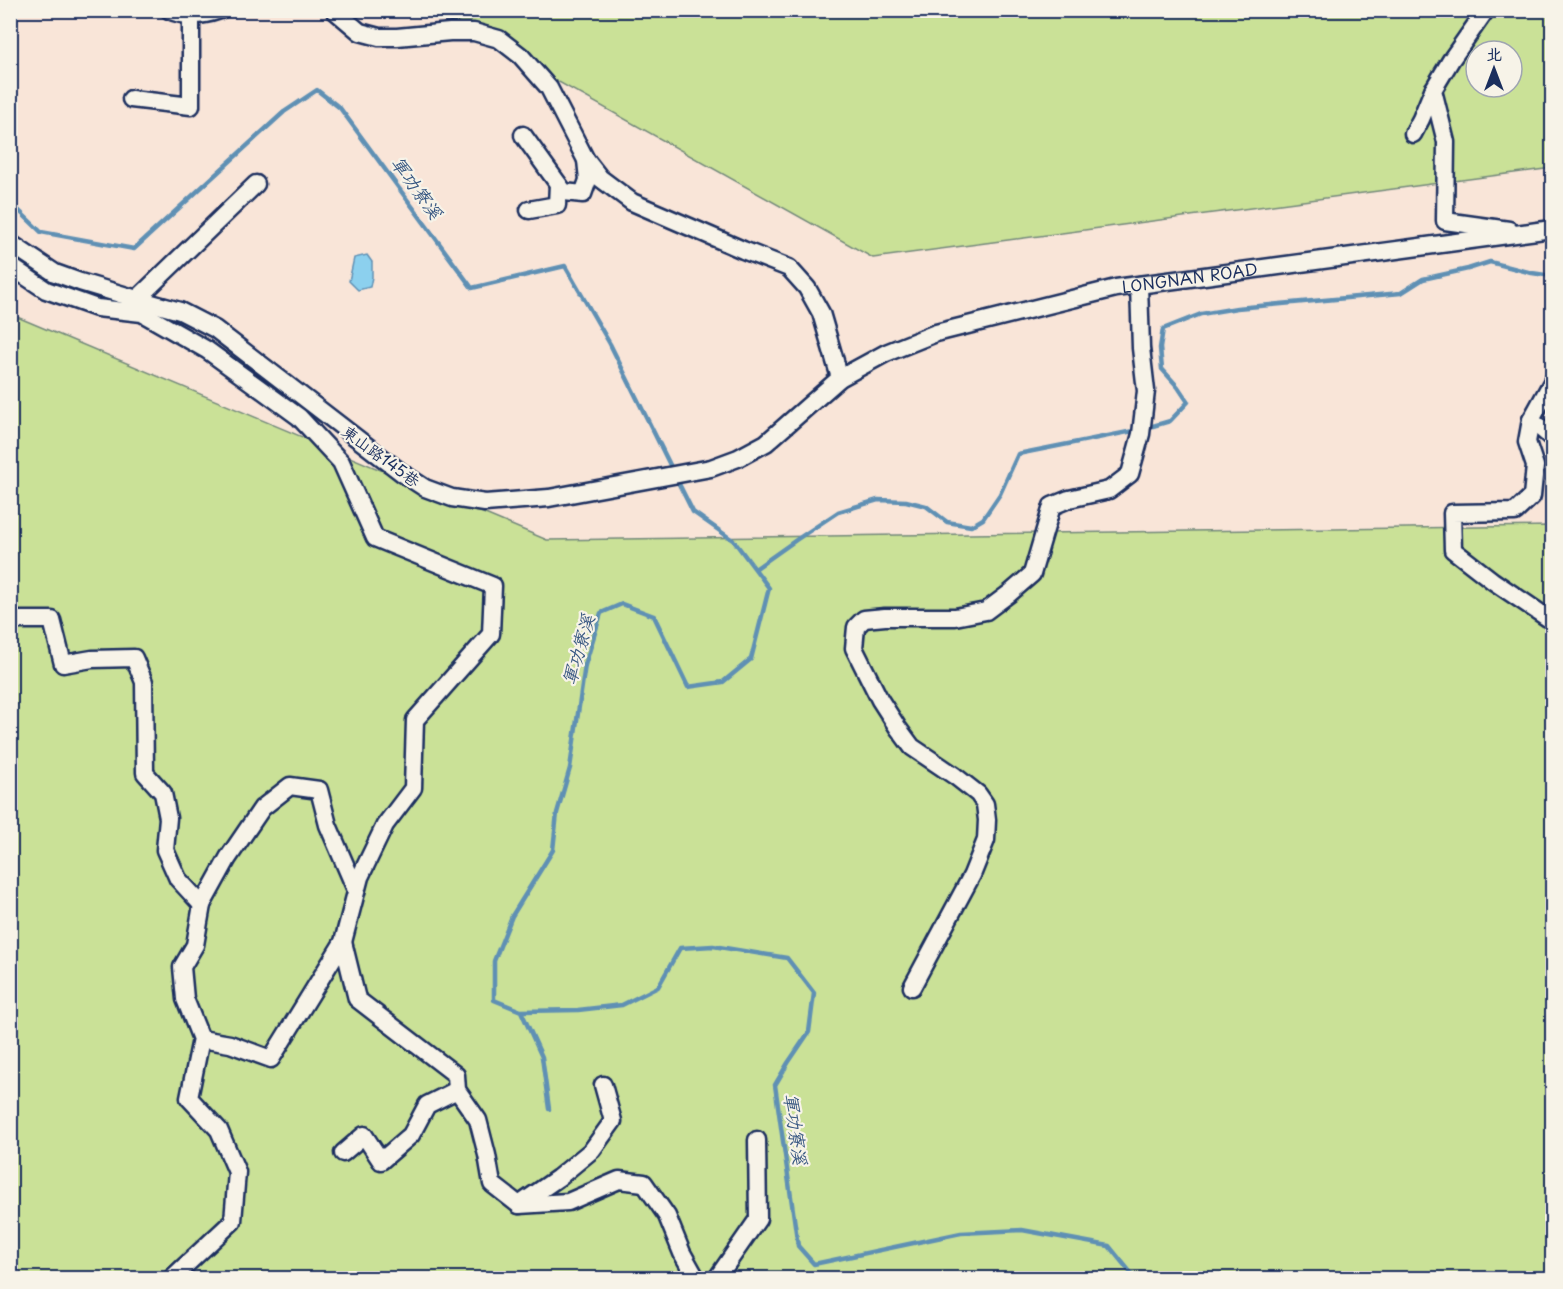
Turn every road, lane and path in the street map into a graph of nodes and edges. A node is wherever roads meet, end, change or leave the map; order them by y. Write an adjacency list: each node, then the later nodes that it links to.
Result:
1 (169, 10): 5 (street)
2 (220, 10): 5 (street)
3 (334, 10): 10 (street)
4 (1486, 10): 6 (street)
5 (191, 16): 7 (street)
6 (1432, 90): 8 (street); 15 (street)
7 (131, 99)
8 (1413, 134)
9 (523, 135): 12 (street)
10 (586, 160): 12 (street); 20 (street)
11 (256, 184): 19 (street)
12 (558, 184): 13 (street)
13 (529, 210)
14 (1552, 229): 15 (street, LONGNAN ROAD)
15 (1528, 232): 18 (street, LONGNAN ROAD)
16 (13, 249): 19 (street, 東山路145巷)
17 (10, 266): 26 (street)
18 (1139, 285): 20 (street, LONGNAN ROAD); 29 (street)
19 (137, 299): 20 (street, 東山路145巷)
20 (840, 378)
21 (1552, 382): 22 (street)
22 (1531, 420): 23 (street); 24 (street)
23 (1552, 438)
24 (1552, 621)
25 (10, 624): 27 (street)
26 (356, 890): 27 (street); 28 (street)
27 (202, 905): 30 (street)
28 (343, 942): 30 (street); 32 (street)
29 (912, 987)
30 (201, 1039): 36 (street)
31 (603, 1085): 35 (street)
32 (457, 1090): 34 (street); 35 (street)
33 (757, 1140): 38 (street)
34 (343, 1153)
35 (519, 1205): 37 (street)
36 (172, 1278)
37 (696, 1278)
38 (717, 1278)

